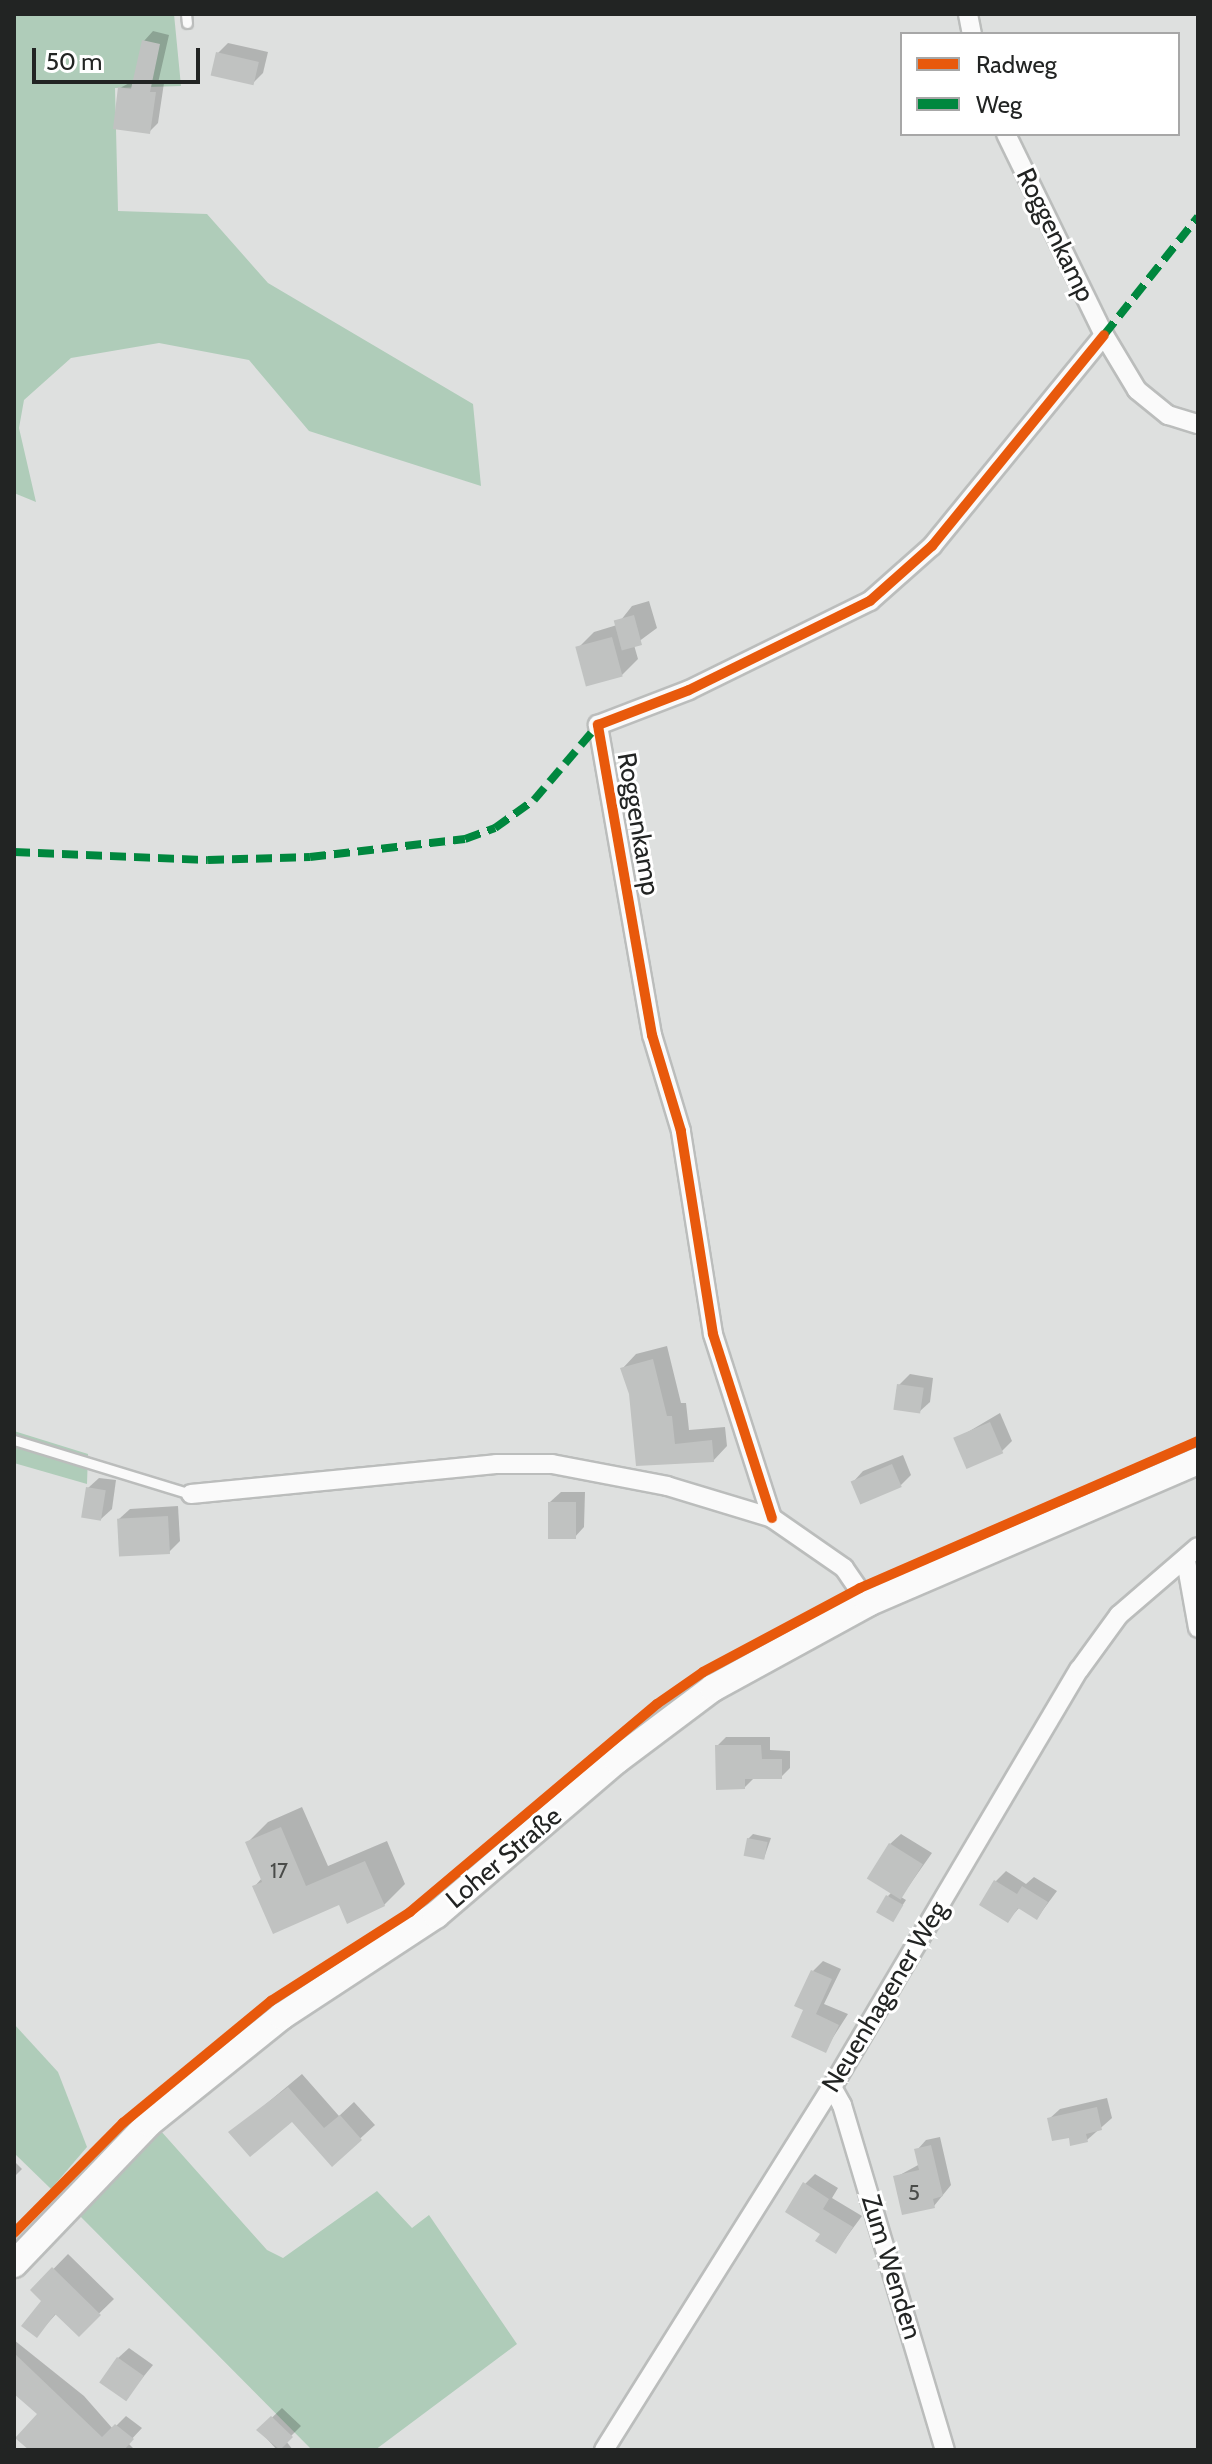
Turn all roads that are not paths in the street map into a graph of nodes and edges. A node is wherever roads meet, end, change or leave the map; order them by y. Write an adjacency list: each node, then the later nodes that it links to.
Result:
1 (1007, 136): 2 (street, Roggenkamp)
2 (1104, 335): 3 (street, Roggenkamp); 7 (street, Roggenkamp)
3 (1198, 424)
4 (14, 1440): 6 (lane)
5 (1198, 1461): 9 (street, Loher Straße)
6 (191, 1494): 7 (street)
7 (772, 1518): 9 (street)
8 (1192, 1554): 10 (street, Neuenhagener Weg); 11 (street, Neuenhagener Weg)
9 (868, 1603): 12 (street, Loher Straße)
10 (1198, 1628)
11 (832, 2087): 13 (street, Neuenhagener Weg); 14 (street, Zum Wenden)
12 (14, 2264)
13 (604, 2450)
14 (945, 2450)

